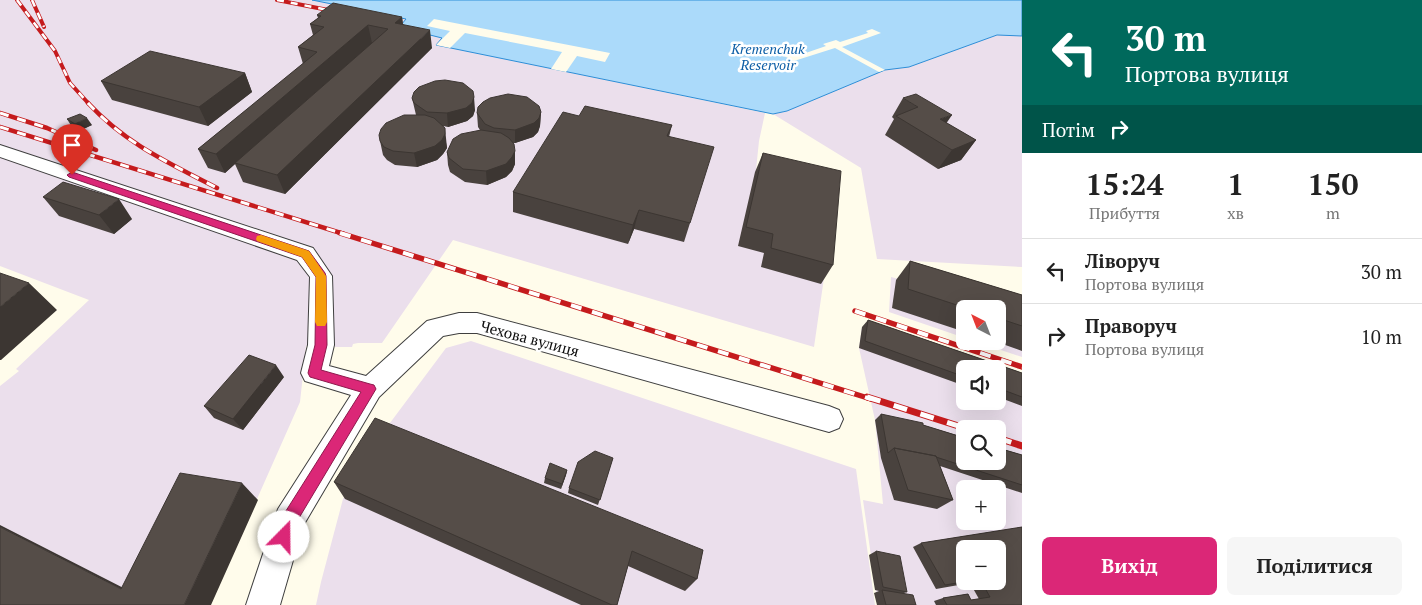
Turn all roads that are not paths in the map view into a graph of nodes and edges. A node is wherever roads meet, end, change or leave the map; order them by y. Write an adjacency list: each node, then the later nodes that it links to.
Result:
1 (0, 150): 2 (street)
2 (370, 389): 3 (street, Чехова вулиця); 4 (street, Чехова вулиця)
3 (829, 419)
4 (263, 605)

